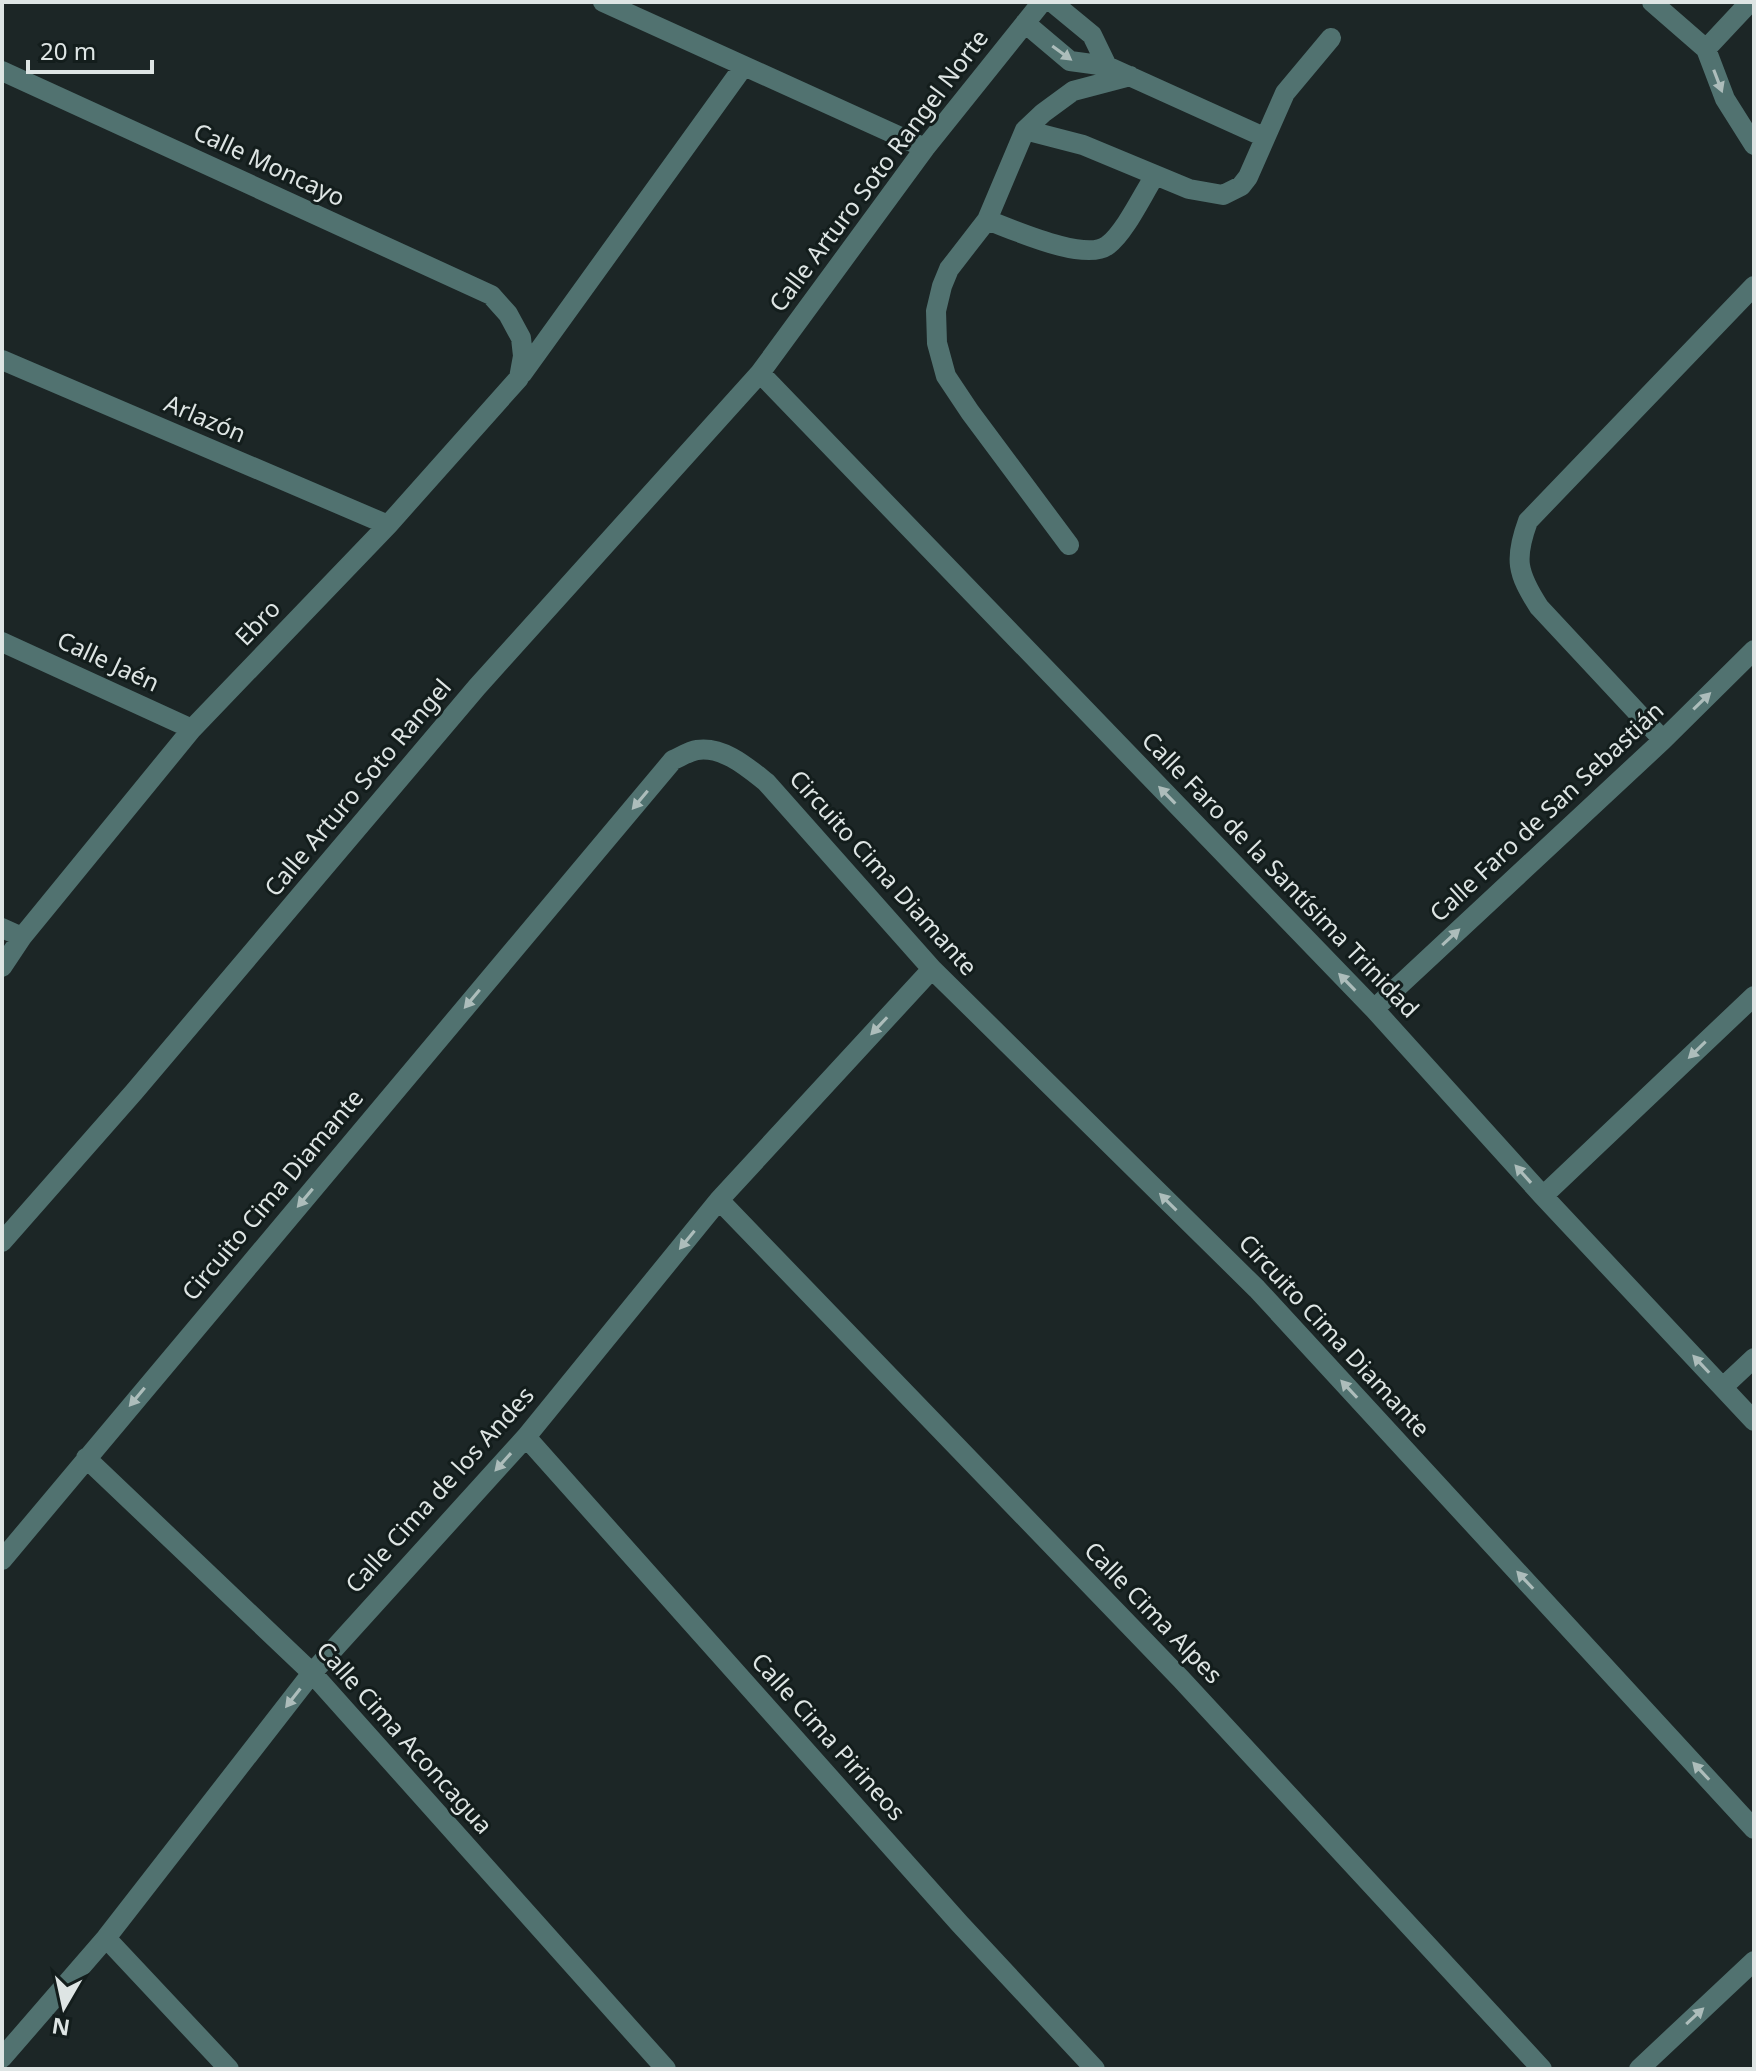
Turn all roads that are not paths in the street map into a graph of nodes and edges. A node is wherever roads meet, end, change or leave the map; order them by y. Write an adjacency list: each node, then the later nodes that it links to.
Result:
1 (603, 2): 9 (street)
2 (1042, 2): 6 (street, Calle Arturo Soto Rangel Norte)
3 (1052, 2): 10 (street)
4 (1652, 2): 8 (street)
5 (1750, 2): 8 (street)
6 (1025, 23): 10 (street, one-way to 10); 16 (street, Calle Arturo Soto Rangel Norte)
7 (1331, 38): 14 (street)
8 (1706, 49): 15 (street, one-way to 15)
9 (744, 66): 16 (street); 22 (street, Ebro)
10 (1107, 66): 12 (street)
11 (2, 71): 22 (street, Calle Moncayo)
12 (1130, 76): 13 (street); 14 (street)
13 (1025, 130): 17 (street); 18 (street)
14 (1264, 137): 17 (street)
15 (1754, 145)
16 (925, 148): 21 (street, Calle Arturo Soto Rangel Norte)
17 (1154, 177): 18 (street)
18 (987, 220): 24 (street)
19 (1754, 286): 28 (street)
20 (2, 360): 23 (street, Arlazón)
21 (760, 373): 34 (street, Calle Faro de la Santísima Trinidad, one-way to 21); 37 (street, Calle Arturo Soto Rangel)
22 (519, 378): 23 (street, Ebro)
23 (388, 525): 27 (street, Ebro)
24 (1069, 545)
25 (2, 642): 27 (street, Calle Jaén)
26 (1754, 650): 28 (street, Calle Faro de San Sebastián, one-way to 26)
27 (192, 729): 30 (street, Ebro)
28 (1663, 740): 34 (street, Calle Faro de San Sebastián, one-way to 28)
29 (2, 928): 30 (street)
30 (22, 937): 31 (street, Ebro)
31 (2, 967)
32 (932, 969): 36 (street, Calle Cima de los Andes, one-way to 36); 42 (street, Circuito Cima Diamante, one-way to 42); 45 (street, Circuito Cima Diamante, one-way to 32)
33 (1754, 996): 35 (street, one-way to 35)
34 (1374, 1009): 35 (street, Calle Faro de la Santísima Trinidad, one-way to 34)
35 (1543, 1196): 39 (street, Calle Faro de la Santísima Trinidad, one-way to 35)
36 (719, 1200): 41 (street, Calle Cima de los Andes, one-way to 41); 52 (street, Calle Cima Alpes)
37 (2, 1242)
38 (1754, 1358): 39 (street)
39 (1723, 1387): 40 (street, Calle Faro de la Santísima Trinidad)
40 (1754, 1421)
41 (526, 1437): 44 (street, Calle Cima de los Andes, one-way to 44); 51 (street, Calle Cima Pirineos)
42 (86, 1458): 43 (street, Circuito Cima Diamante); 44 (street, Calle Cima Aconcagua)
43 (2, 1560)
44 (312, 1673): 46 (street, Calle Cima de los Andes, one-way to 46); 50 (street, Calle Cima Aconcagua)
45 (1754, 1829)
46 (106, 1938): 48 (street, Calle Cima de los Andes); 49 (street)
47 (1754, 1961): 53 (street, one-way to 47)
48 (2, 2058)
49 (229, 2069)
50 (666, 2069)
51 (1095, 2069)
52 (1542, 2069)
53 (1639, 2069)

